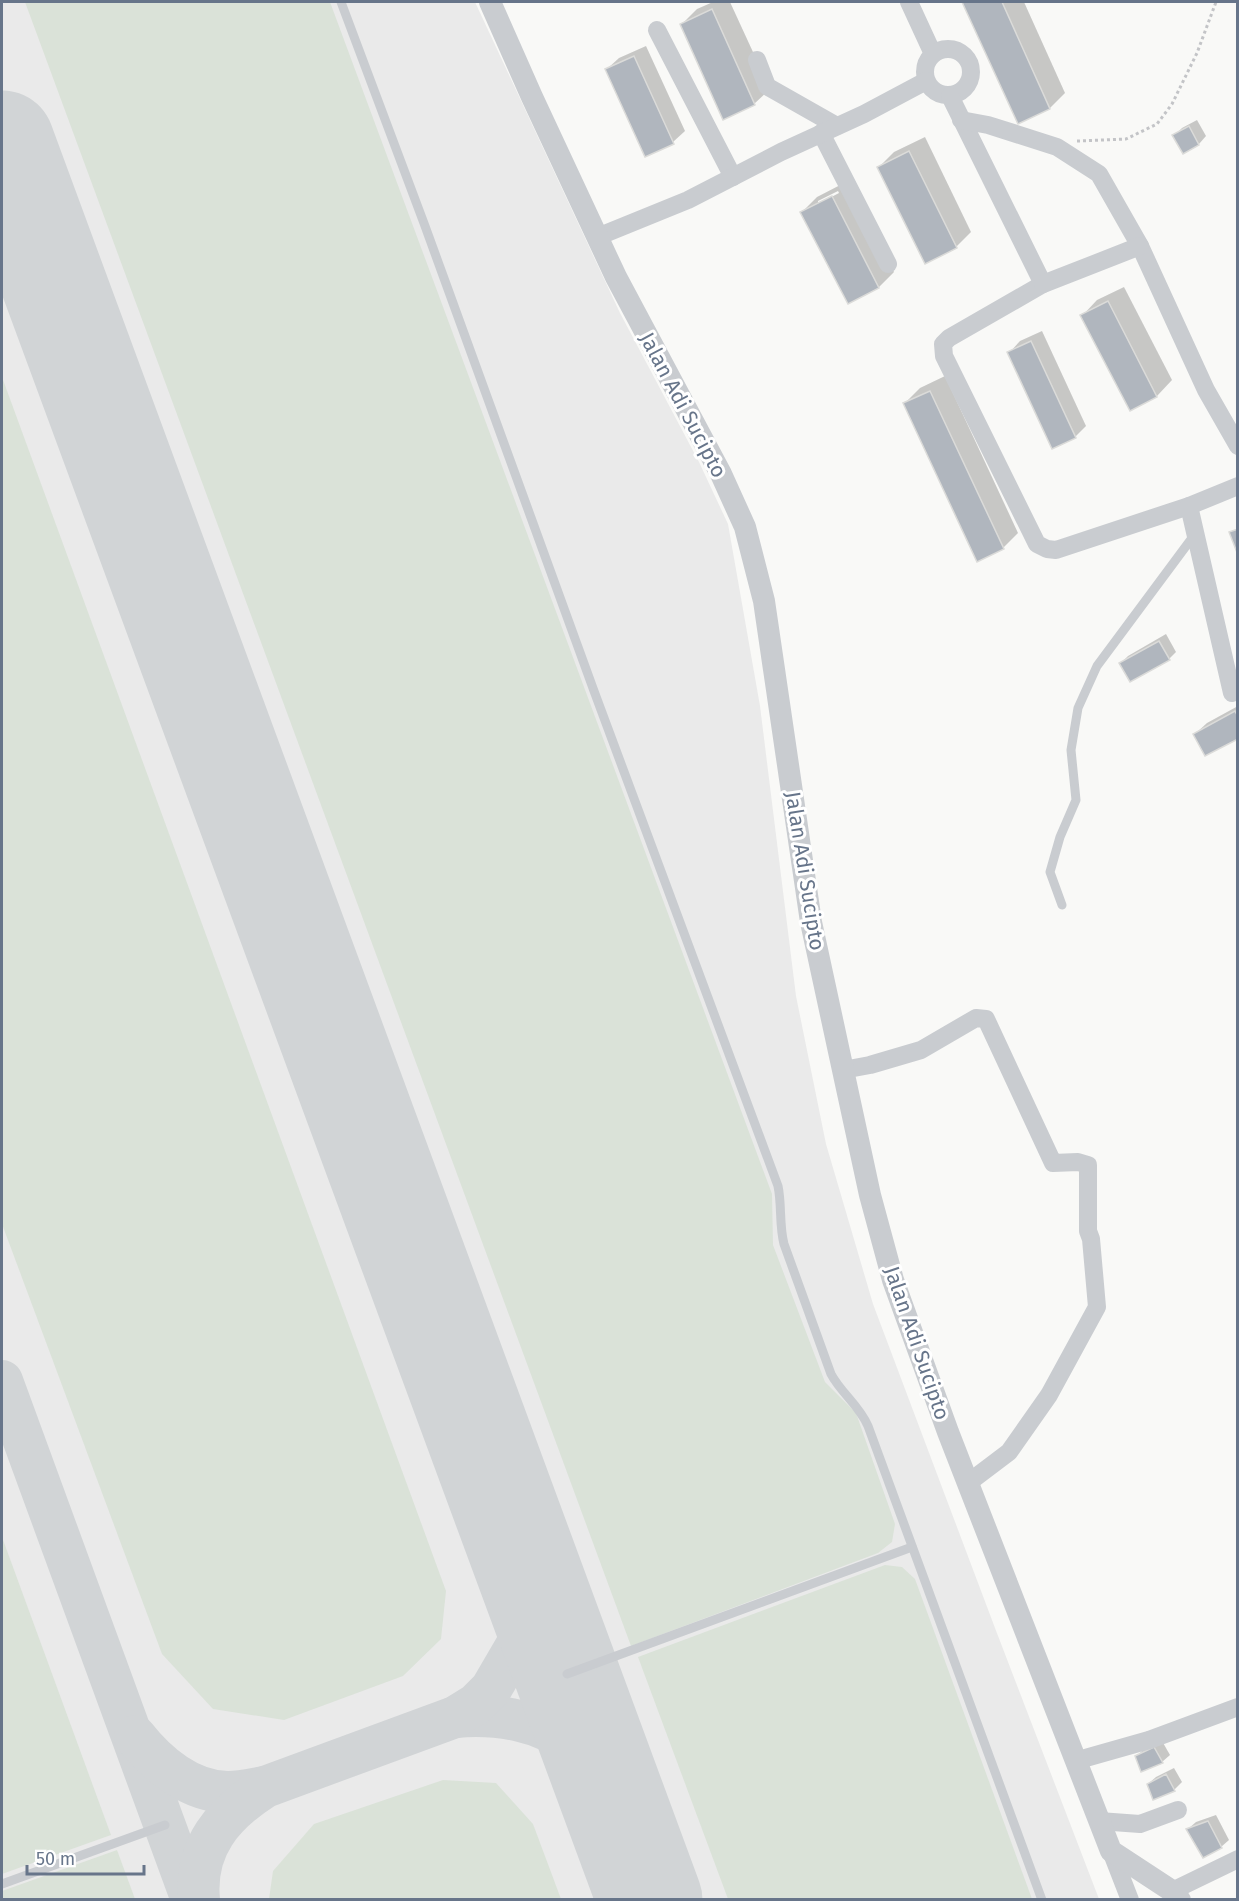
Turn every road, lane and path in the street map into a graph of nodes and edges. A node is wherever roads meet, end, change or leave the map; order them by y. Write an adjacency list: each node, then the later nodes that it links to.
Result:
1 (341, 2): 26 (lane)
2 (490, 2): 14 (street, Jalan Adi Sucipto)
3 (909, 2): 6 (street)
4 (1216, 2): 12 (path)
5 (657, 30): 13 (street)
6 (933, 54): 8 (street); 9 (street)
7 (757, 60): 11 (street)
8 (926, 81): 9 (street); 11 (street)
9 (950, 96): 10 (street)
10 (961, 120): 12 (street); 17 (street)
11 (829, 130): 13 (street); 16 (street)
12 (1057, 147): 15 (street)
13 (733, 177): 14 (street)
14 (597, 237): 24 (street, Jalan Adi Sucipto)
15 (1140, 246): 17 (street); 18 (street)
16 (888, 264)
17 (1043, 284): 20 (street)
18 (1238, 446)
19 (1238, 486): 20 (street)
20 (1189, 506): 21 (street)
21 (1195, 534): 22 (street); 23 (lane)
22 (1232, 693)
23 (1062, 905)
24 (843, 1071): 25 (street, Jalan Adi Sucipto); 25 (street)
25 (968, 1483): 29 (street, Jalan Adi Sucipto)
26 (912, 1547): 27 (lane); 37 (lane)
27 (567, 1674)
28 (1238, 1707): 29 (street)
29 (1075, 1761): 31 (street, Jalan Adi Sucipto)
30 (1178, 1810): 31 (street)
31 (1099, 1821): 33 (street, Jalan Adi Sucipto)
32 (165, 1825): 35 (lane)
33 (1111, 1851): 36 (street); 38 (street)
34 (1238, 1859): 36 (street)
35 (2, 1884)
36 (1176, 1895)
37 (1042, 1899)
38 (1130, 1899)

